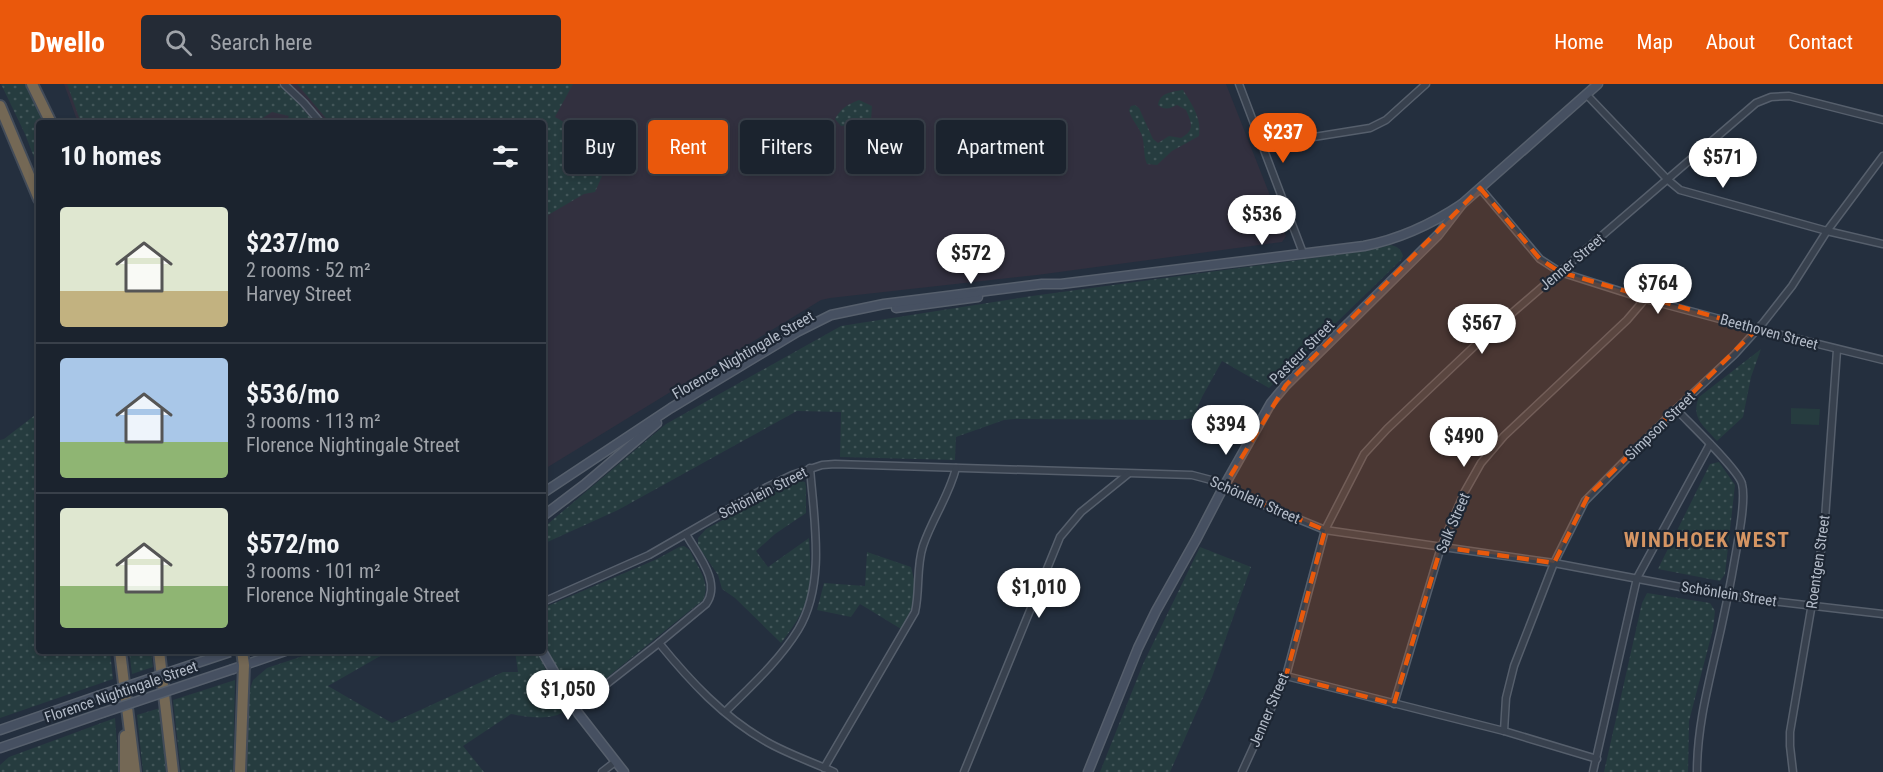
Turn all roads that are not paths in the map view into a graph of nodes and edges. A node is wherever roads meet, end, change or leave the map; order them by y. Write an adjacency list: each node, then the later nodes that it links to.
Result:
1 (32, 84): 8 (highway)
2 (284, 84): 9 (street)
3 (1239, 84): 11 (street)
4 (1426, 84): 11 (street)
5 (1598, 84): 6 (main road, Pasteur Street)
6 (1586, 94): 13 (street); 14 (main road, Pasteur Street)
7 (0, 106): 15 (highway)
8 (50, 120)
9 (318, 120)
10 (1883, 120): 13 (street, Jenner Street)
11 (1264, 145): 21 (street)
12 (1883, 156): 18 (street, Simpson Street)
13 (1668, 180): 18 (street); 22 (street, Jenner Street)
14 (1480, 188): 16 (main road, Pasteur Street); 22 (street, Beethoven Street)
15 (36, 192)
16 (1462, 204): 17 (main road, Florence Nightingale Street); 19 (main road, Pasteur Street)
17 (1421, 227): 19 (main road); 21 (main road, Florence Nightingale Street)
18 (1827, 231): 20 (street); 25 (street, Simpson Street)
19 (1430, 243): 33 (main road, Pasteur Street)
20 (1883, 244)
21 (1304, 254): 23 (main road, Florence Nightingale Street)
22 (1560, 272): 24 (street, Beethoven Street); 36 (street, Jenner Street)
23 (1061, 284): 34 (main road, Florence Nightingale Street); 35 (main road, Florence Nightingale Street)
24 (1646, 299): 25 (street, Beethoven Street); 38 (street, Salk Street)
25 (1757, 329): 26 (street, Beethoven Street); 28 (street, Simpson Street)
26 (1837, 350): 27 (street, Beethoven Street); 43 (street, Roentgen Street)
27 (1883, 360)
28 (1676, 409): 29 (street); 39 (street, Simpson Street)
29 (1710, 444): 40 (street); 41 (street)
30 (810, 468): 31 (street, Schönlein Street); 37 (street, Schönlein Street); 57 (street)
31 (956, 468): 32 (street, Schönlein Street); 63 (street)
32 (1128, 474): 33 (street, Schönlein Street); 71 (street)
33 (1223, 488): 36 (street, Schönlein Street); 72 (main road, Pasteur Street)
34 (546, 491)
35 (546, 514)
36 (1325, 530): 38 (street, Schönlein Street); 53 (street, Jenner Street)
37 (686, 534): 42 (street, Schönlein Street); 45 (street)
38 (1441, 547): 39 (street, Schönlein Street); 55 (street, Salk Street)
39 (1554, 563): 40 (street, Schönlein Street); 59 (street, Simpson Street)
40 (1637, 578): 41 (street, Schönlein Street); 61 (street)
41 (1728, 596): 43 (street, Schönlein Street); 75 (street)
42 (546, 601)
43 (1812, 605): 44 (street, Schönlein Street); 76 (street, Roentgen Street)
44 (1883, 614)
45 (659, 643): 56 (street); 57 (street)
46 (120, 654): 54 (highway)
47 (159, 654): 66 (highway)
48 (222, 654): 58 (main road, Florence Nightingale Street, bridge)
49 (242, 654): 52 (highway)
50 (276, 654): 52 (main road, Florence Nightingale Street)
51 (544, 654): 56 (main road)
52 (244, 665): 60 (main road, Florence Nightingale Street, bridge); 67 (highway)
53 (1286, 676): 55 (street); 73 (street, Jenner Street)
54 (126, 695): 64 (highway); 65 (highway)
55 (1394, 705): 59 (street)
56 (576, 708): 62 (main road)
57 (725, 712): 63 (street)
58 (0, 730)
59 (1504, 731): 61 (street)
60 (0, 748)
61 (1597, 759): 74 (street)
62 (615, 762): 68 (street); 69 (main road)
63 (824, 768): 70 (street)
64 (125, 772)
65 (135, 772)
66 (173, 772)
67 (240, 772)
68 (602, 772)
69 (624, 772)
70 (834, 772)
71 (964, 772)
72 (1088, 772)
73 (1242, 772)
74 (1593, 772)
75 (1697, 772)
76 (1793, 772)

